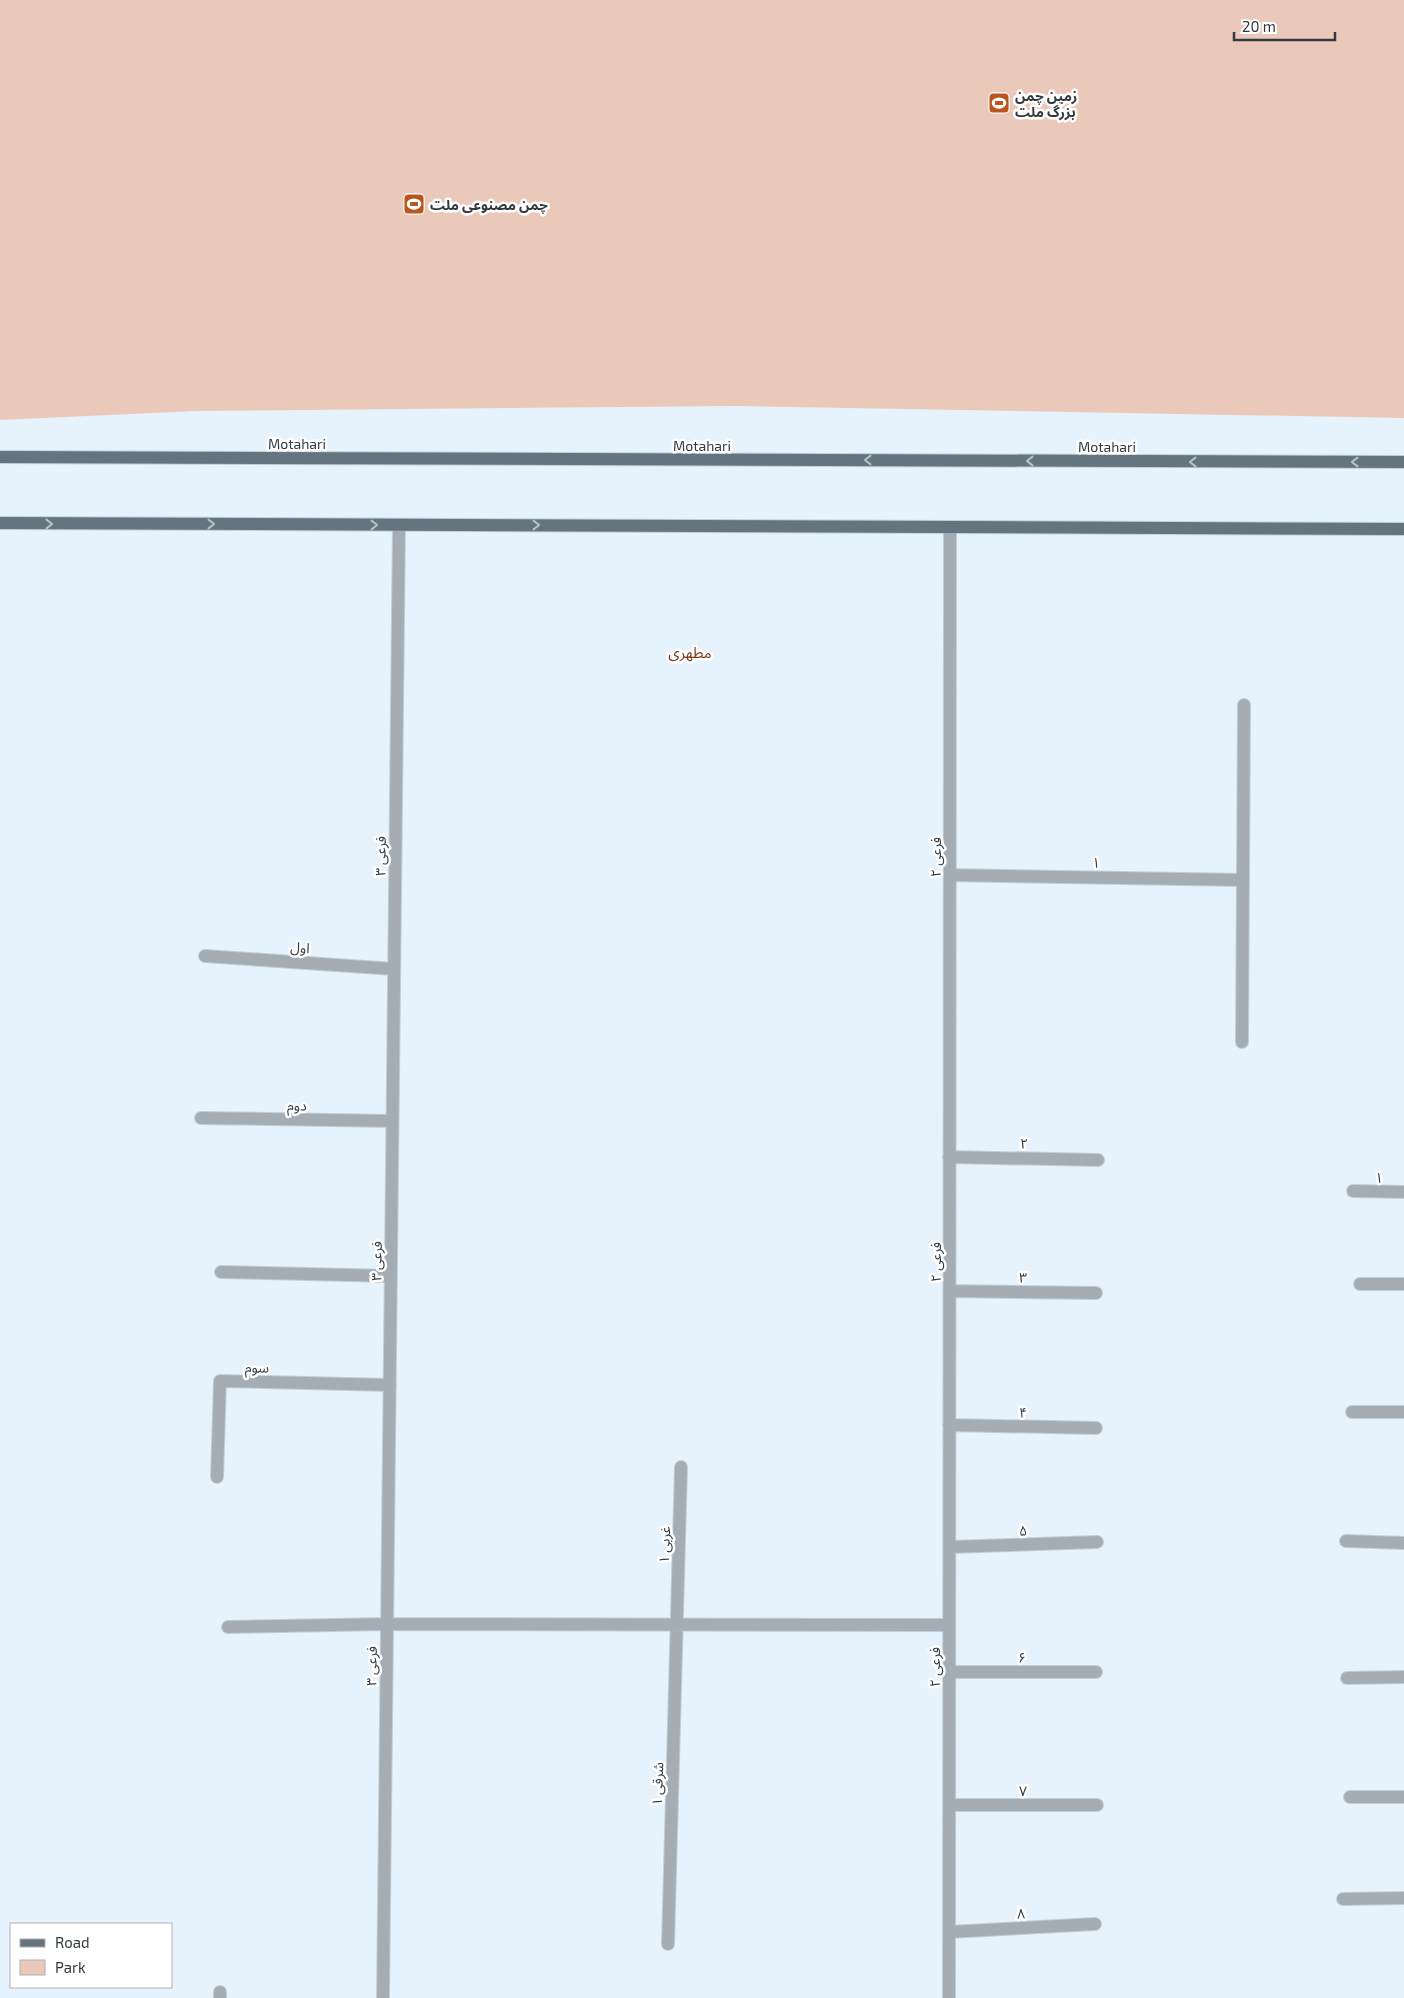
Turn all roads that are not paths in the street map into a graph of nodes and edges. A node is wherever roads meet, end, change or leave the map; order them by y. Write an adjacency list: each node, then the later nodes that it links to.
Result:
1 (0, 457): 2 (main road, Motahari, one-way to 1)
2 (1404, 462)
3 (0, 523): 4 (main road, one-way to 4)
4 (399, 525): 5 (main road, one-way to 5); 11 (street, فرعی ۳)
5 (950, 527): 6 (main road); 8 (street, فرعی ۲)
6 (1404, 529)
7 (1244, 705): 9 (street)
8 (950, 875): 9 (street, ۱); 15 (street, فرعی ۲)
9 (1243, 880): 12 (street)
10 (205, 956): 11 (street, اول)
11 (394, 969): 14 (street, فرعی ۳)
12 (1242, 1042)
13 (201, 1118): 14 (street, دوم)
14 (392, 1121): 20 (street, فرعی ۳)
15 (949, 1157): 16 (street, ۲); 23 (street, فرعی ۲)
16 (1098, 1160)
17 (1353, 1191): 18 (street, ۱)
18 (1404, 1192)
19 (221, 1272): 20 (street)
20 (391, 1276): 25 (street, فرعی ۳)
21 (1360, 1284): 22 (street)
22 (1404, 1284)
23 (950, 1291): 24 (street, ۳); 28 (street, فرعی ۲)
24 (1096, 1293)
25 (390, 1385): 31 (street, سوم); 36 (street, فرعی ۳)
26 (1352, 1412): 27 (street)
27 (1404, 1412)
28 (949, 1425): 29 (street, ۴); 35 (street, فرعی ۲)
29 (1096, 1428)
30 (681, 1467): 37 (street, ۱ غربی)
31 (217, 1478)
32 (1346, 1541): 34 (street)
33 (1097, 1542): 35 (street, ۵)
34 (1404, 1543)
35 (950, 1547): 38 (street, فرعی ۲)
36 (387, 1624): 37 (street); 39 (street); 53 (street, فرعی ۳)
37 (676, 1624): 38 (street); 52 (street, ۱ شرقی)
38 (949, 1625): 40 (street, فرعی ۲)
39 (228, 1627)
40 (949, 1672): 41 (street, ۶); 46 (street, فرعی ۲)
41 (1096, 1672)
42 (1404, 1677): 43 (street)
43 (1347, 1678)
44 (1350, 1797): 45 (street)
45 (1404, 1797)
46 (949, 1805): 47 (street, ۷); 51 (street, فرعی ۲)
47 (1097, 1805)
48 (1404, 1898): 49 (street)
49 (1343, 1899)
50 (1095, 1924): 51 (street, ۸)
51 (949, 1932): 54 (street, فرعی ۲)
52 (668, 1944)
53 (383, 1998)
54 (949, 1998)

